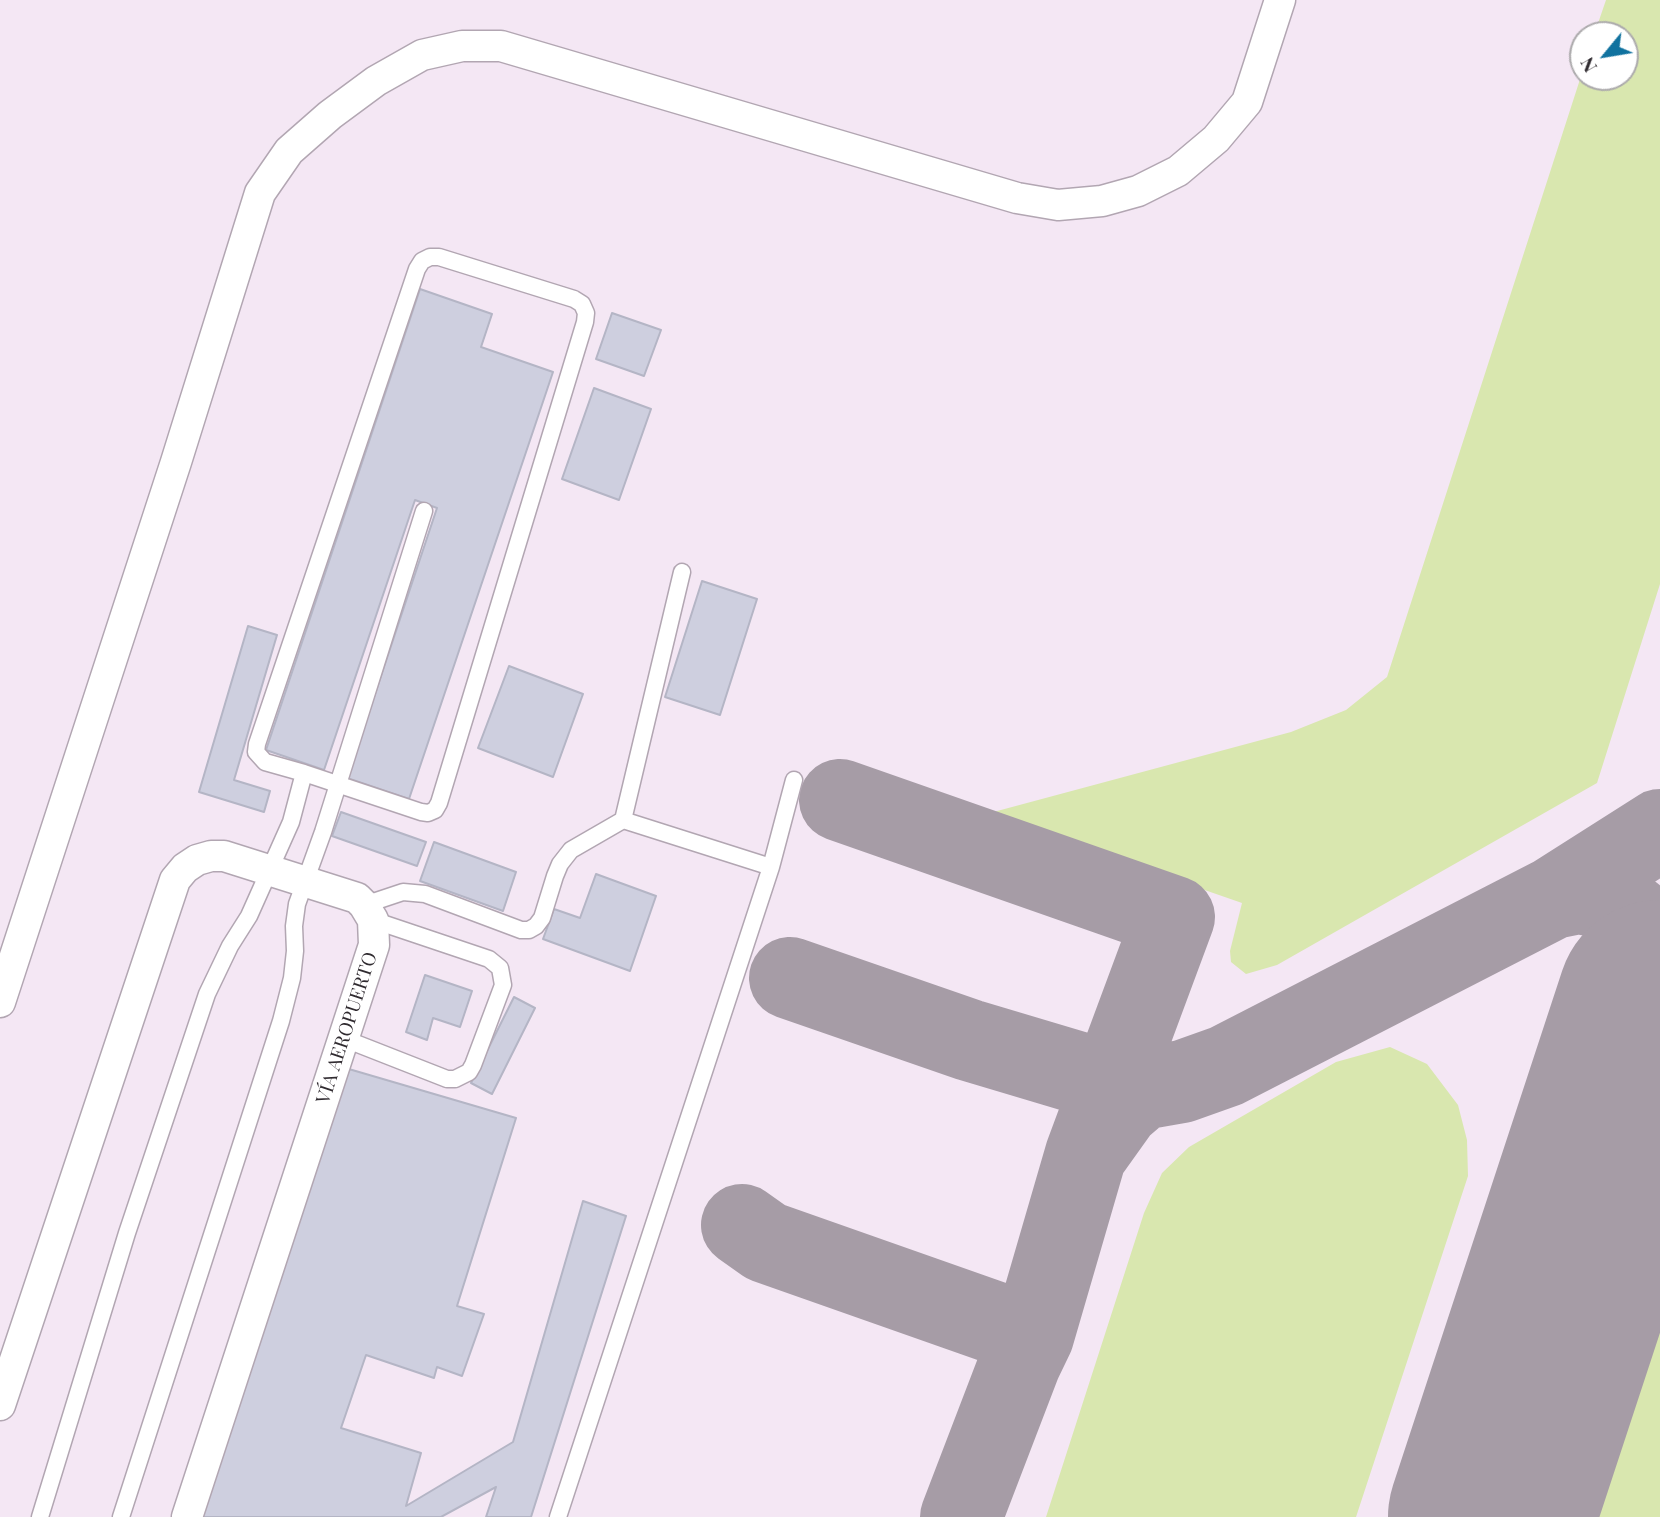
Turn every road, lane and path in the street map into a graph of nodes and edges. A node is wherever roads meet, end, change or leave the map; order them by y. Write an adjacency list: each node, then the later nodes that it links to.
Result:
1 (1280, 0): 12 (street)
2 (424, 511): 6 (lane)
3 (682, 572): 7 (lane)
4 (304, 773): 6 (lane); 6 (lane); 9 (lane)
5 (794, 780): 8 (lane)
6 (337, 784): 10 (lane)
7 (623, 820): 8 (lane); 11 (lane)
8 (771, 867): 18 (lane)
9 (270, 869): 10 (street); 14 (street); 15 (lane)
10 (306, 882): 11 (street); 16 (lane)
11 (369, 912): 13 (street, VÍA AEROPUERTO); 13 (lane)
12 (0, 1002)
13 (345, 1039): 17 (street, VÍA AEROPUERTO)
14 (0, 1405)
15 (40, 1517)
16 (121, 1517)
17 (187, 1517)
18 (558, 1517)

